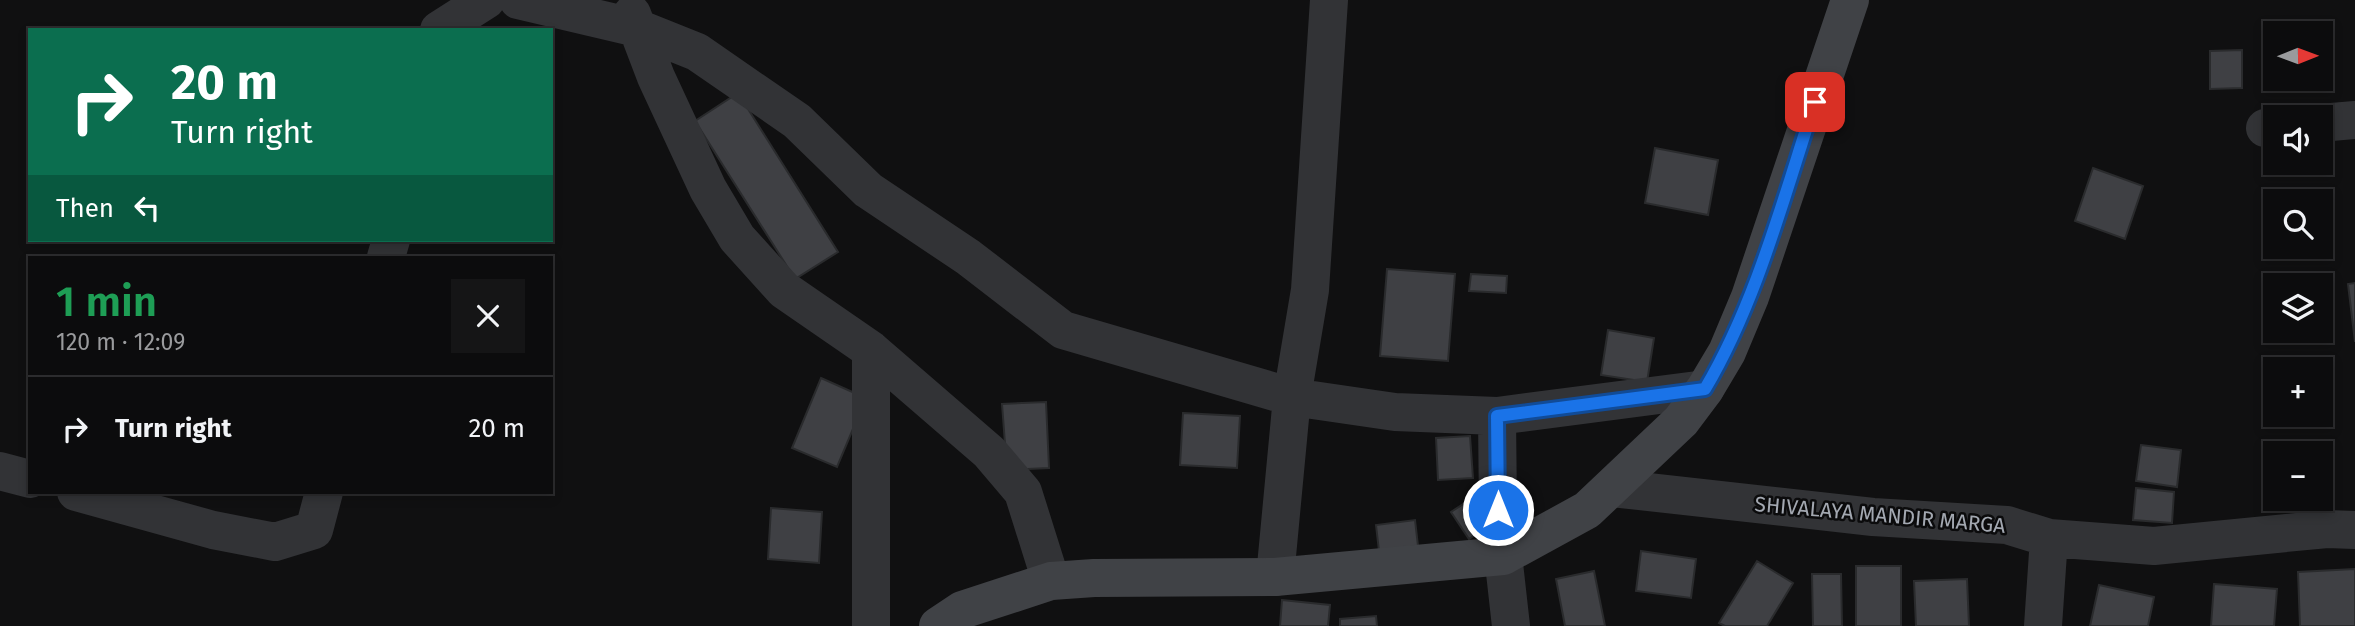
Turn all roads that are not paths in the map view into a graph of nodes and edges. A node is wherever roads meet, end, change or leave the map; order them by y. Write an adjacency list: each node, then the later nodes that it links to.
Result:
1 (486, 0): 6 (street)
2 (518, 0): 5 (street)
3 (1329, 0): 11 (street)
4 (1850, 0): 10 (street)
5 (632, 14): 9 (street); 11 (street)
6 (442, 28)
7 (2355, 120): 8 (street)
8 (2333, 122)
9 (871, 350): 22 (street); 23 (street)
10 (1705, 389): 12 (street); 15 (street)
11 (1292, 397): 12 (street); 21 (street)
12 (1497, 416): 20 (street)
13 (0, 471): 14 (street)
14 (28, 478)
15 (1612, 488): 19 (street, SHIVALAYA MANDIR MARGA); 20 (street)
16 (83, 494): 17 (street)
17 (323, 494)
18 (2355, 530): 19 (street, SHIVALAYA MANDIR MARGA)
19 (2049, 538): 26 (street)
20 (1503, 556): 21 (street); 25 (street)
21 (1275, 576): 22 (street)
22 (1051, 582): 24 (street)
23 (871, 626)
24 (937, 626)
25 (1511, 626)
26 (2043, 626)

